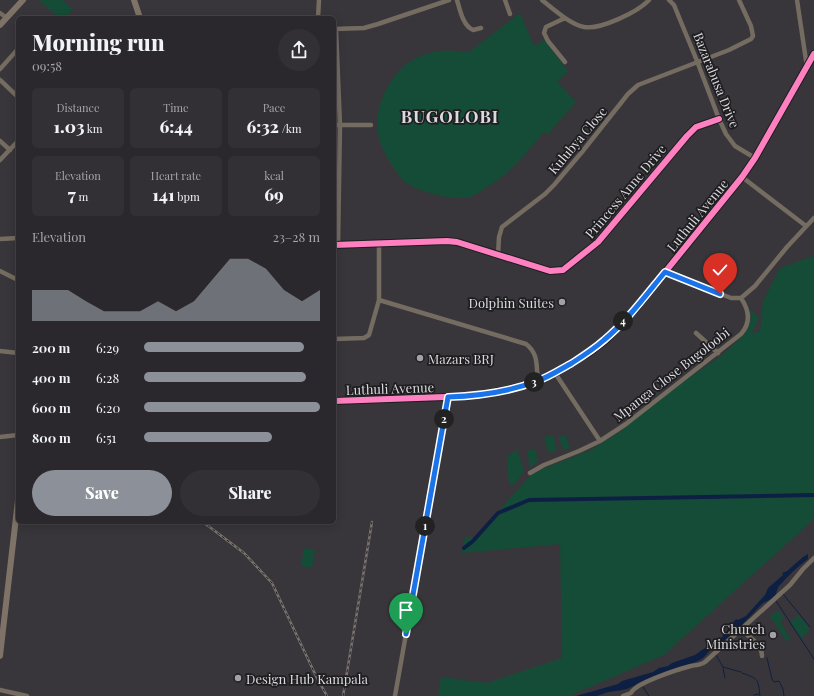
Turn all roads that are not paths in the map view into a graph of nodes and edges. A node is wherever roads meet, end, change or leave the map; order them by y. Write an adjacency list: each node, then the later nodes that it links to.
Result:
1 (23, 0): 16 (main road)
2 (134, 0): 14 (main road)
3 (319, 0): 15 (street)
4 (450, 0): 20 (street)
5 (457, 0): 19 (street)
6 (505, 0): 13 (street)
7 (542, 0): 17 (street)
8 (649, 0): 17 (street)
9 (669, 0): 24 (street, Bazarabusa Drive)
10 (739, 0): 24 (street, Kulubya Close)
11 (797, 0): 26 (street)
12 (0, 13): 16 (street)
13 (510, 14)
14 (139, 16)
15 (318, 16)
16 (7, 18): 18 (main road)
17 (565, 18): 25 (street)
18 (0, 25)
19 (481, 28)
20 (336, 29)
21 (336, 48): 32 (street)
22 (16, 51): 27 (street)
23 (814, 54): 26 (street, Luthuli Avenue)
24 (697, 61): 30 (street, Bazarabusa Drive); 46 (street, Kulubya Close)
25 (566, 62)
26 (807, 66): 37 (street, Luthuli Avenue)
27 (0, 69)
28 (0, 80): 29 (street)
29 (16, 95)
30 (719, 119): 37 (street, Bazarabusa Drive); 46 (street, Princess Anne Drive)
31 (336, 125): 32 (street)
32 (340, 125): 33 (street); 45 (street)
33 (371, 125)
34 (0, 141): 36 (street)
35 (16, 143): 36 (street)
36 (10, 150): 38 (street)
37 (755, 158): 39 (street, Luthuli Avenue)
38 (0, 160)
39 (742, 177): 41 (street); 48 (street, Luthuli Avenue)
40 (814, 218): 41 (street)
41 (806, 226): 50 (street)
42 (16, 238): 43 (street)
43 (0, 239)
44 (379, 244): 45 (street, Princess Anne Drive); 46 (street, Princess Anne Drive); 51 (street)
45 (336, 245)
46 (498, 255)
47 (0, 271): 49 (street)
48 (665, 272): 50 (street); 57 (street, Luthuli Avenue)
49 (16, 279)
50 (740, 298): 56 (street, Mpanga Close Bugoloobi)
51 (379, 300): 53 (street); 58 (street)
52 (696, 333): 56 (street)
53 (336, 339)
54 (0, 351): 55 (street)
55 (16, 353)
56 (718, 353): 63 (street, Mpanga Close Bugoloobi)
57 (555, 373): 58 (street, Luthuli Avenue); 63 (street)
58 (538, 381): 59 (street, Luthuli Avenue)
59 (448, 397): 60 (street, Luthuli Avenue); 72 (street)
60 (336, 401)
61 (16, 435): 62 (street)
62 (0, 437)
63 (600, 441): 64 (street, Mpanga Close Bugoloobi)
64 (530, 473)
65 (16, 517): 68 (main road)
66 (814, 558): 67 (street)
67 (741, 630): 69 (street); 73 (street)
68 (0, 656)
69 (762, 656)
70 (0, 690): 71 (street)
71 (27, 696)
72 (395, 696)
73 (623, 696)

